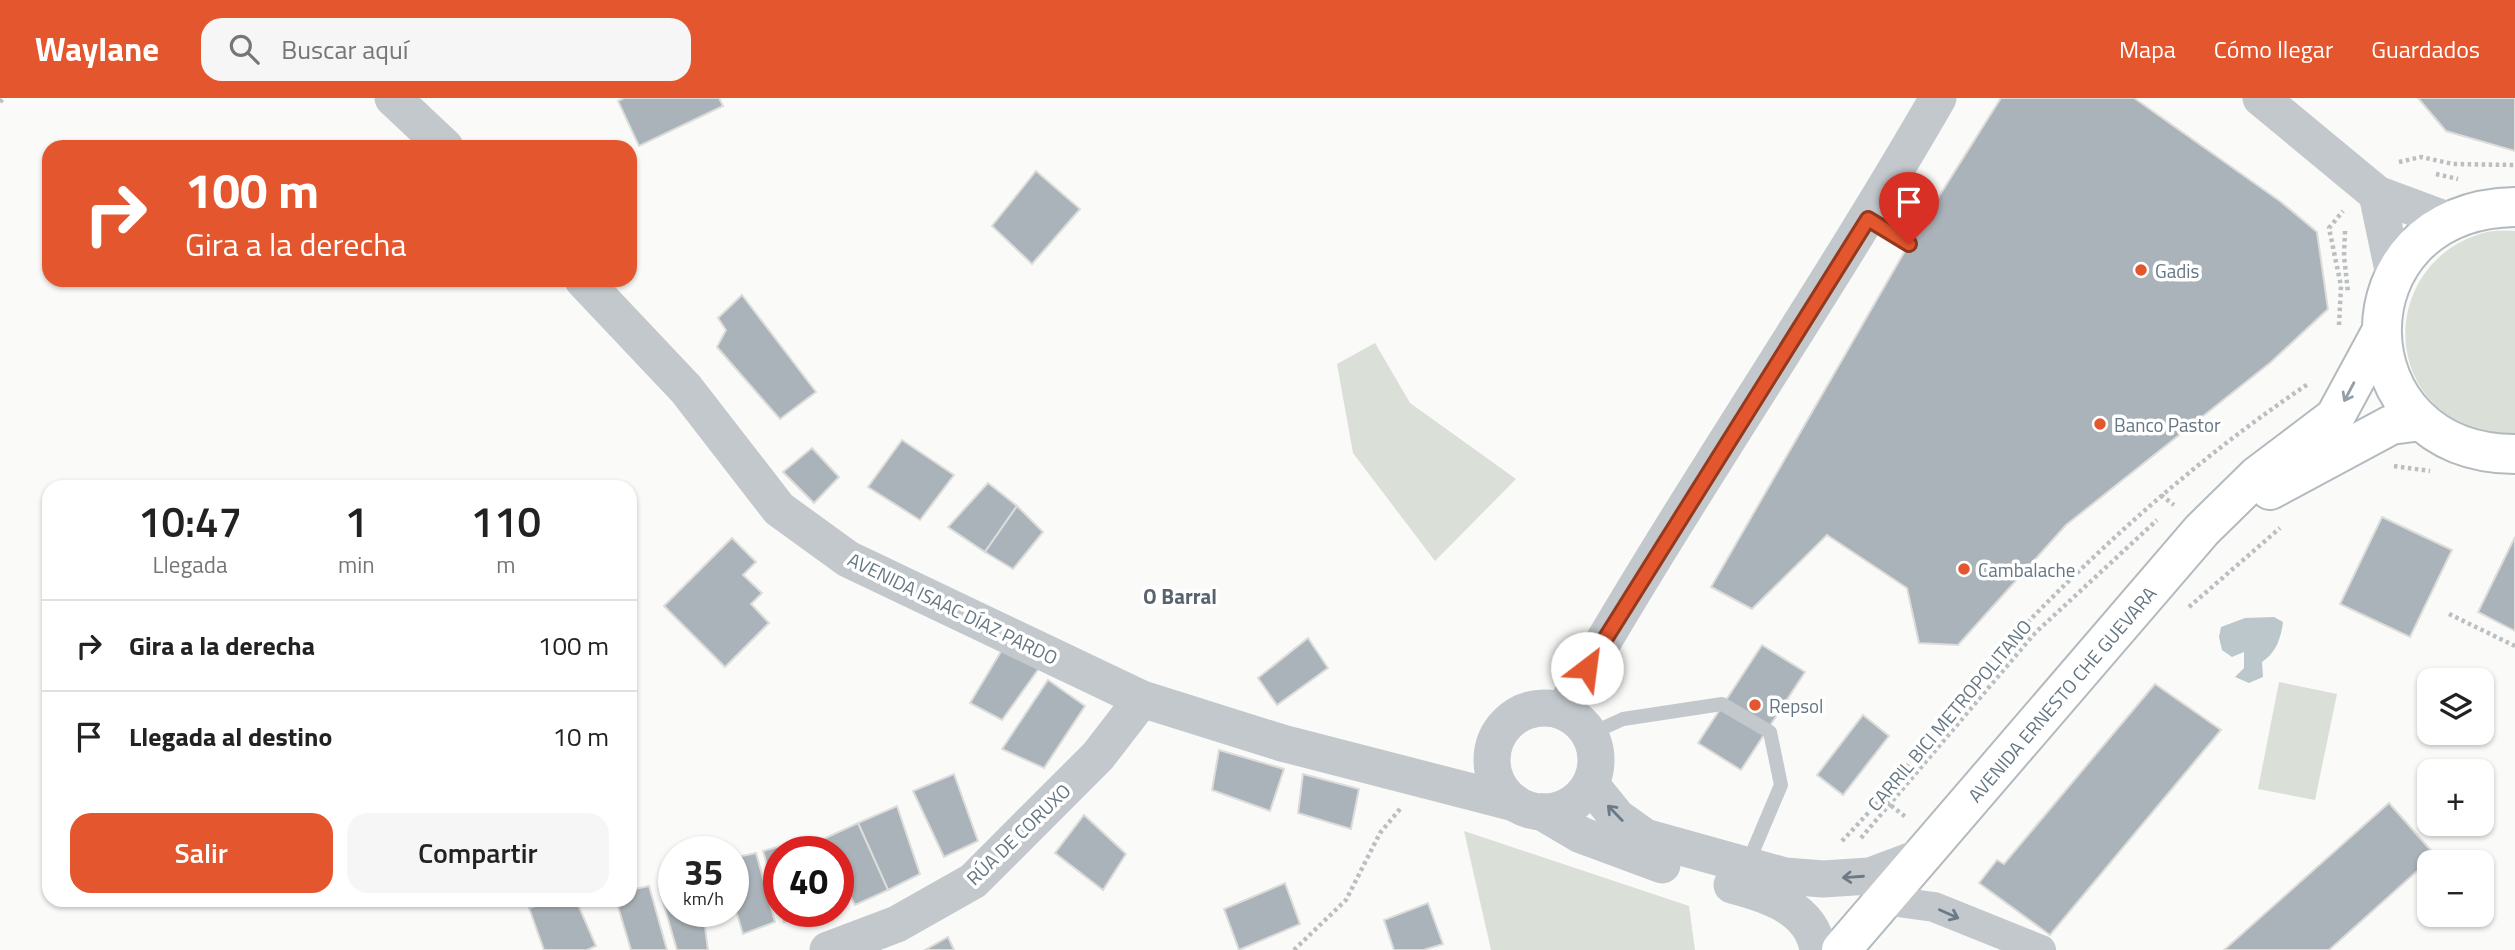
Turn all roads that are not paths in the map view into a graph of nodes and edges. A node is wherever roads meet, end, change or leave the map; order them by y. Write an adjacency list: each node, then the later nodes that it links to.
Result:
1 (393, 98): 4 (street)
2 (1938, 98): 7 (street)
3 (2261, 98): 5 (street)
4 (437, 140)
5 (2373, 190): 8 (street); 10 (street)
6 (2515, 206): 8 (main road)
7 (1868, 219): 9 (lane); 17 (street)
8 (2448, 220): 10 (main road)
9 (1909, 244)
10 (2394, 275): 12 (main road)
11 (590, 287): 16 (street, AVENIDA ISAAC DÍAZ PARDO)
12 (2381, 332): 13 (main road); 15 (main road, AVENIDA ERNESTO CHE GUEVARA, one-way to 15)
13 (2421, 421): 14 (main road); 15 (main road, AVENIDA ERNESTO CHE GUEVARA)
14 (2515, 454)
15 (2202, 530): 22 (main road, AVENIDA ERNESTO CHE GUEVARA)
16 (1142, 699): 19 (street, AVENIDA ISAAC DÍAZ PARDO); 25 (street, RÚA DE CORUXO)
17 (1576, 722): 18 (street); 20 (street); 23 (lane)
18 (1492, 751): 19 (street); 21 (street)
19 (1424, 778): 21 (street, AVENIDA ISAAC DÍAZ PARDO)
20 (1591, 785): 21 (street); 23 (street, one-way to 20)
21 (1528, 808): 26 (street)
22 (1918, 858): 23 (street, one-way to 23); 24 (main road, AVENIDA ERNESTO CHE GUEVARA)
23 (1746, 867)
24 (1883, 900): 27 (main road, AVENIDA ERNESTO CHE GUEVARA); 28 (street, one-way to 28)
25 (828, 950)
26 (1818, 950)
27 (1841, 950)
28 (2041, 950)

